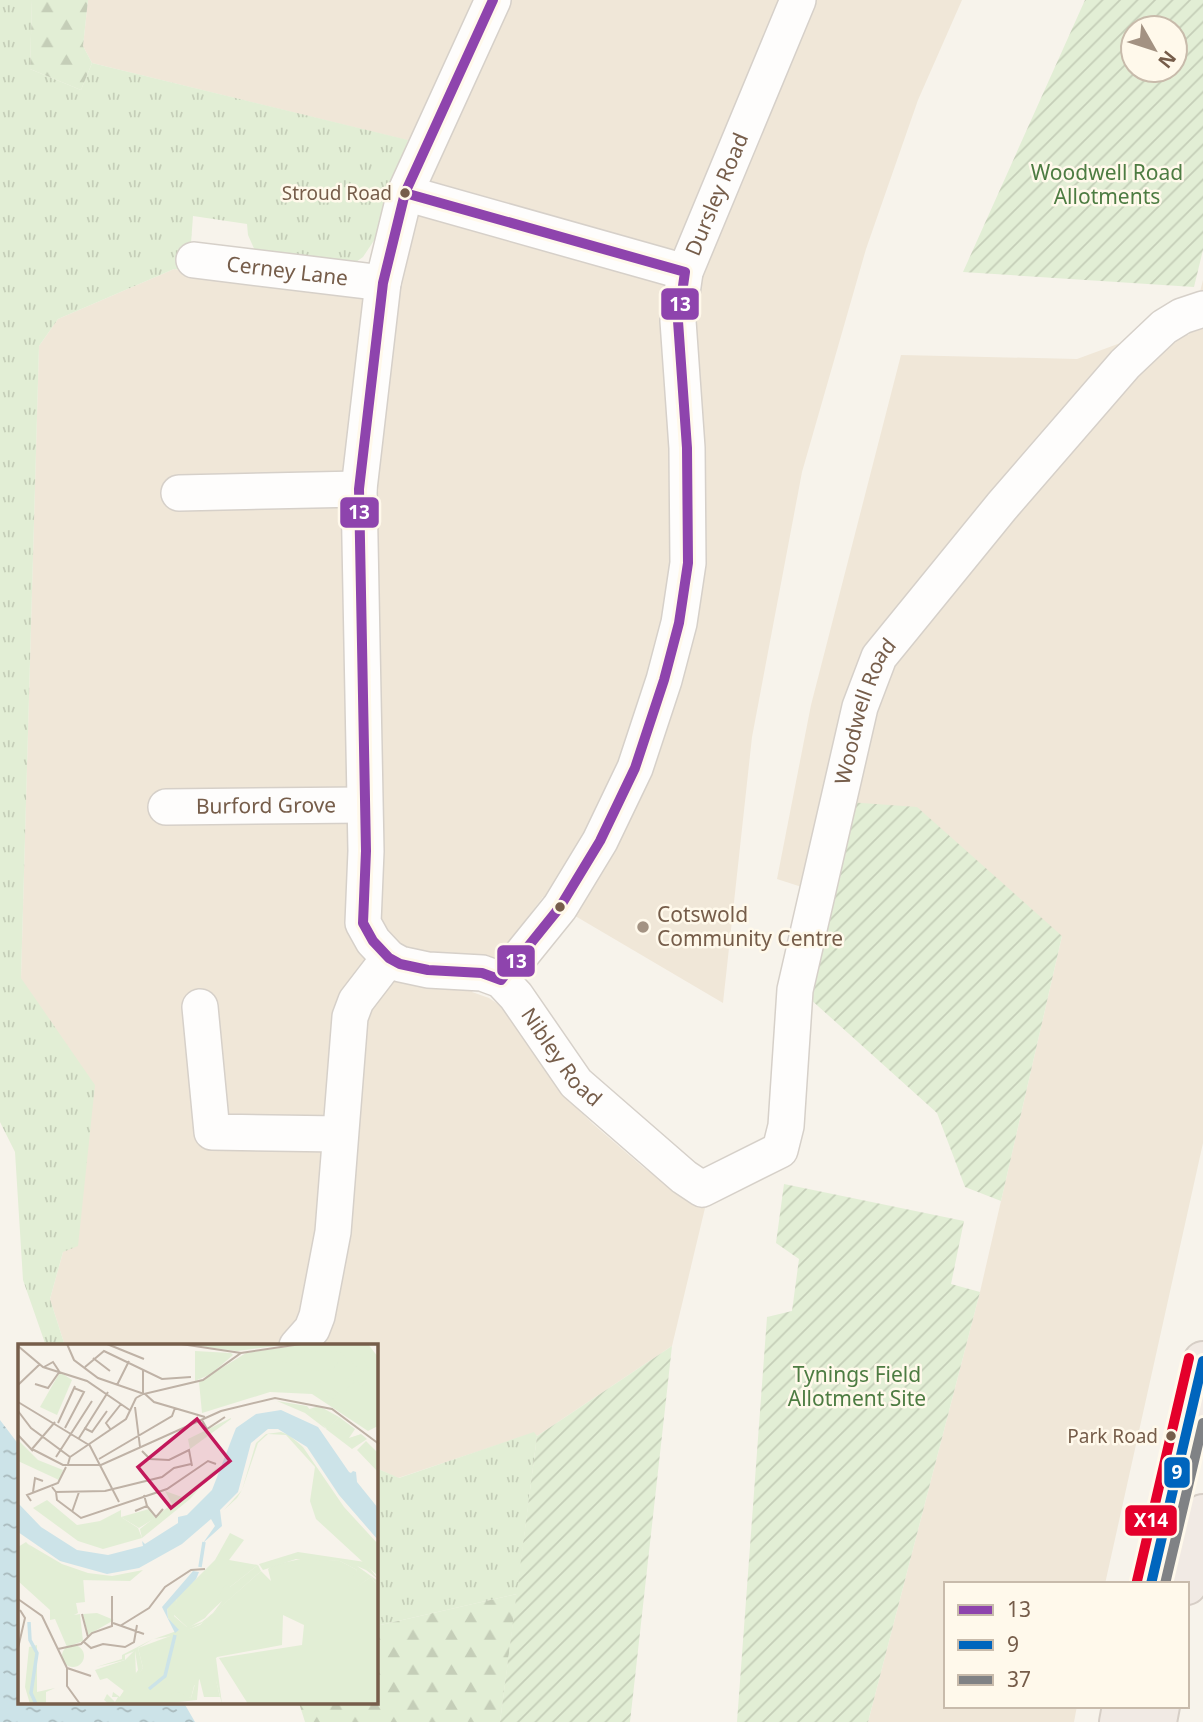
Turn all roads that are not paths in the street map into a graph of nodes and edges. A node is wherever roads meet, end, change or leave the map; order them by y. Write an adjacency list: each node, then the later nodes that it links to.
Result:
1 (493, 0): 3 (street)
2 (798, 0): 5 (street, Dursley Road)
3 (405, 193): 5 (street); 6 (street)
4 (194, 260): 6 (street, Cerney Lane)
5 (685, 272): 13 (street, Dursley Road)
6 (383, 284): 8 (street)
7 (1203, 309): 16 (street, Woodwell Road)
8 (359, 489): 9 (street); 10 (street)
9 (178, 493)
10 (364, 805): 11 (street, Burford Grove); 12 (street)
11 (166, 807)
12 (390, 958): 13 (street); 15 (street)
13 (501, 980): 16 (street, Nibley Road)
14 (200, 1007): 15 (street)
15 (340, 1134): 17 (street)
16 (702, 1189)
17 (300, 1344)
18 (1203, 1361): 20 (highway)
19 (1203, 1514): 21 (highway)
20 (1151, 1582)
21 (1188, 1582)

